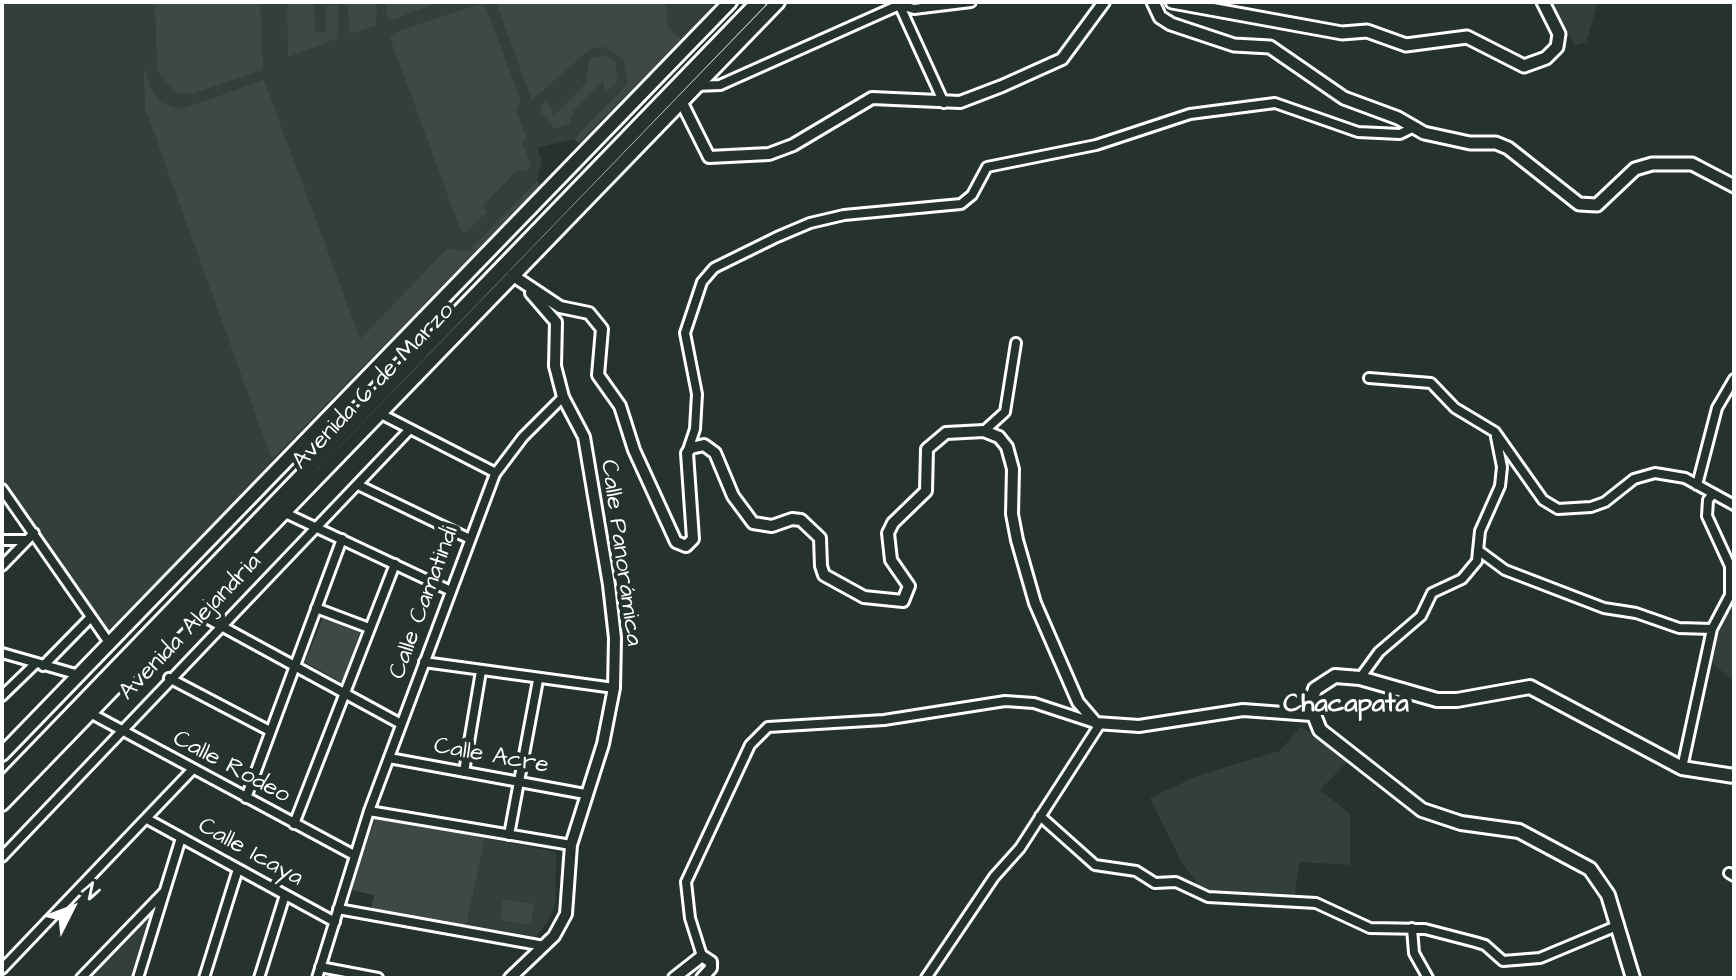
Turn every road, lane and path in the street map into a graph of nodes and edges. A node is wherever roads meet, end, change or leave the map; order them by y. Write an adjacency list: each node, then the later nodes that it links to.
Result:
1 (730, 2): 48 (main road, Avenida 6 de Marzo)
2 (747, 2): 68 (highway, Avenida 6 de Marzo)
3 (759, 2): 68 (highway, Avenida 6 de Marzo)
4 (778, 2): 11 (main road, Avenida 6 de Marzo)
5 (971, 2): 9 (street)
6 (1153, 2): 14 (main road)
7 (1172, 2): 8 (main road)
8 (1543, 2)
9 (901, 3): 11 (street); 13 (street)
10 (1100, 3): 13 (street)
11 (696, 86): 12 (main road, Avenida 6 de Marzo)
12 (681, 101): 13 (street); 16 (main road, Avenida 6 de Marzo)
13 (944, 103)
14 (1414, 127): 15 (main road); 25 (street)
15 (1734, 186)
16 (512, 275): 20 (street); 21 (main road, Avenida 6 de Marzo); 25 (street)
17 (1016, 343): 23 (street)
18 (1369, 378): 24 (street)
19 (1734, 379): 28 (street)
20 (563, 397): 26 (street, Calle Camatindi); 58 (street, Calle Panorámica)
21 (379, 413): 22 (street); 32 (main road, Avenida 6 de Marzo)
22 (410, 429): 26 (street); 27 (street, Avenida Alejandria)
23 (984, 431): 25 (street); 63 (street)
24 (1495, 432): 28 (street); 38 (street)
25 (687, 453)
26 (496, 473): 36 (street, Calle Camatindi)
27 (358, 485): 33 (street, Avenida Alejandria); 36 (street)
28 (1697, 485): 30 (street)
29 (2, 489): 34 (street)
30 (1712, 495): 31 (street); 47 (street)
31 (1734, 505)
32 (283, 512): 33 (street); 43 (main road, Avenida 6 de Marzo)
33 (316, 527): 35 (street); 45 (street, Avenida Alejandria)
34 (30, 537): 37 (street); 40 (street); 44 (street)
35 (342, 539): 39 (street); 42 (street)
36 (470, 539): 41 (street, Calle Camatindi)
37 (2, 540)
38 (1478, 550): 47 (street); 56 (street)
39 (395, 564): 41 (street); 46 (street)
40 (2, 566)
41 (451, 591): 50 (street, Calle Camatindi)
42 (316, 608): 46 (street); 52 (street)
43 (190, 609): 45 (street); 61 (main road, Avenida 6 de Marzo)
44 (90, 618): 48 (street); 51 (street)
45 (221, 626): 52 (street); 55 (street, Avenida Alejandria)
46 (369, 628): 59 (street)
47 (1712, 629): 70 (street)
48 (110, 644): 54 (main road, Avenida 6 de Marzo)
49 (2, 653): 51 (street)
50 (424, 662): 53 (street); 64 (street, Calle Camatindi)
51 (39, 665): 54 (street); 60 (street)
52 (296, 667): 59 (street); 66 (street)
53 (481, 671): 57 (street); 72 (street)
54 (79, 675): 67 (main road, Avenida 6 de Marzo)
55 (169, 678): 65 (street, Avenida Alejandria); 66 (street)
56 (1360, 678): 62 (main road); 70 (main road)
57 (538, 680): 58 (street); 75 (street)
58 (614, 688): 77 (street, Calle Panorámica)
59 (345, 693): 64 (street); 83 (street)
60 (2, 696)
61 (90, 713): 65 (street, Calle Rodeo); 79 (main road, Avenida 6 de Marzo)
62 (1311, 715): 63 (street); 94 (main road)
63 (1098, 723): 81 (street); 97 (street)
64 (401, 724): 69 (street, Calle Camatindi)
65 (120, 731): 71 (street, Calle Rodeo); 88 (street, Avenida Alejandria)
66 (270, 731): 78 (street)
67 (2, 754)
68 (25, 756): 73 (highway, Avenida 6 de Marzo); 76 (highway, Avenida 6 de Marzo)
69 (389, 758): 72 (street, Calle Acre); 80 (street, Calle Camatindi)
70 (1682, 768): 74 (main road)
71 (193, 769): 78 (street, Calle Rodeo); 82 (street)
72 (464, 772): 75 (street, Calle Acre)
73 (2, 773)
74 (1732, 777)
75 (519, 782): 77 (street, Calle Acre); 84 (street)
76 (2, 787)
77 (585, 794): 86 (street, Calle Panorámica)
78 (246, 798): 83 (street, Calle Rodeo)
79 (2, 804)
80 (369, 811): 84 (street); 87 (street, Calle Camatindi)
81 (1040, 816): 95 (street); 109 (street)
82 (147, 819): 85 (street, Calle Icaya); 99 (street)
83 (294, 824): 87 (street, Calle Rodeo)
84 (509, 835): 86 (street)
85 (181, 838): 89 (street, Calle Icaya); 90 (street)
86 (571, 845): 96 (street, Calle Panorámica)
87 (354, 855): 92 (street, Calle Camatindi)
88 (2, 857)
89 (238, 869): 91 (street, Calle Icaya); 102 (street)
90 (167, 889): 100 (street); 101 (street)
91 (285, 895): 93 (street, Calle Icaya); 103 (street)
92 (338, 909): 93 (street, Calle Camatindi); 96 (street)
93 (335, 922): 98 (street, Calle Camatindi)
94 (1619, 925): 95 (street); 111 (main road)
95 (1412, 928): 110 (street)
96 (544, 946): 106 (street, Calle Panorámica)
97 (702, 956): 107 (street); 108 (street)
98 (320, 967): 104 (street, Calle Camatindi); 105 (street)
99 (2, 969)
100 (81, 978)
101 (138, 978)
102 (204, 978)
103 (259, 978)
104 (317, 978)
105 (378, 978)
106 (510, 978)
107 (674, 978)
108 (702, 978)
109 (926, 978)
110 (1428, 978)
111 (1633, 978)

